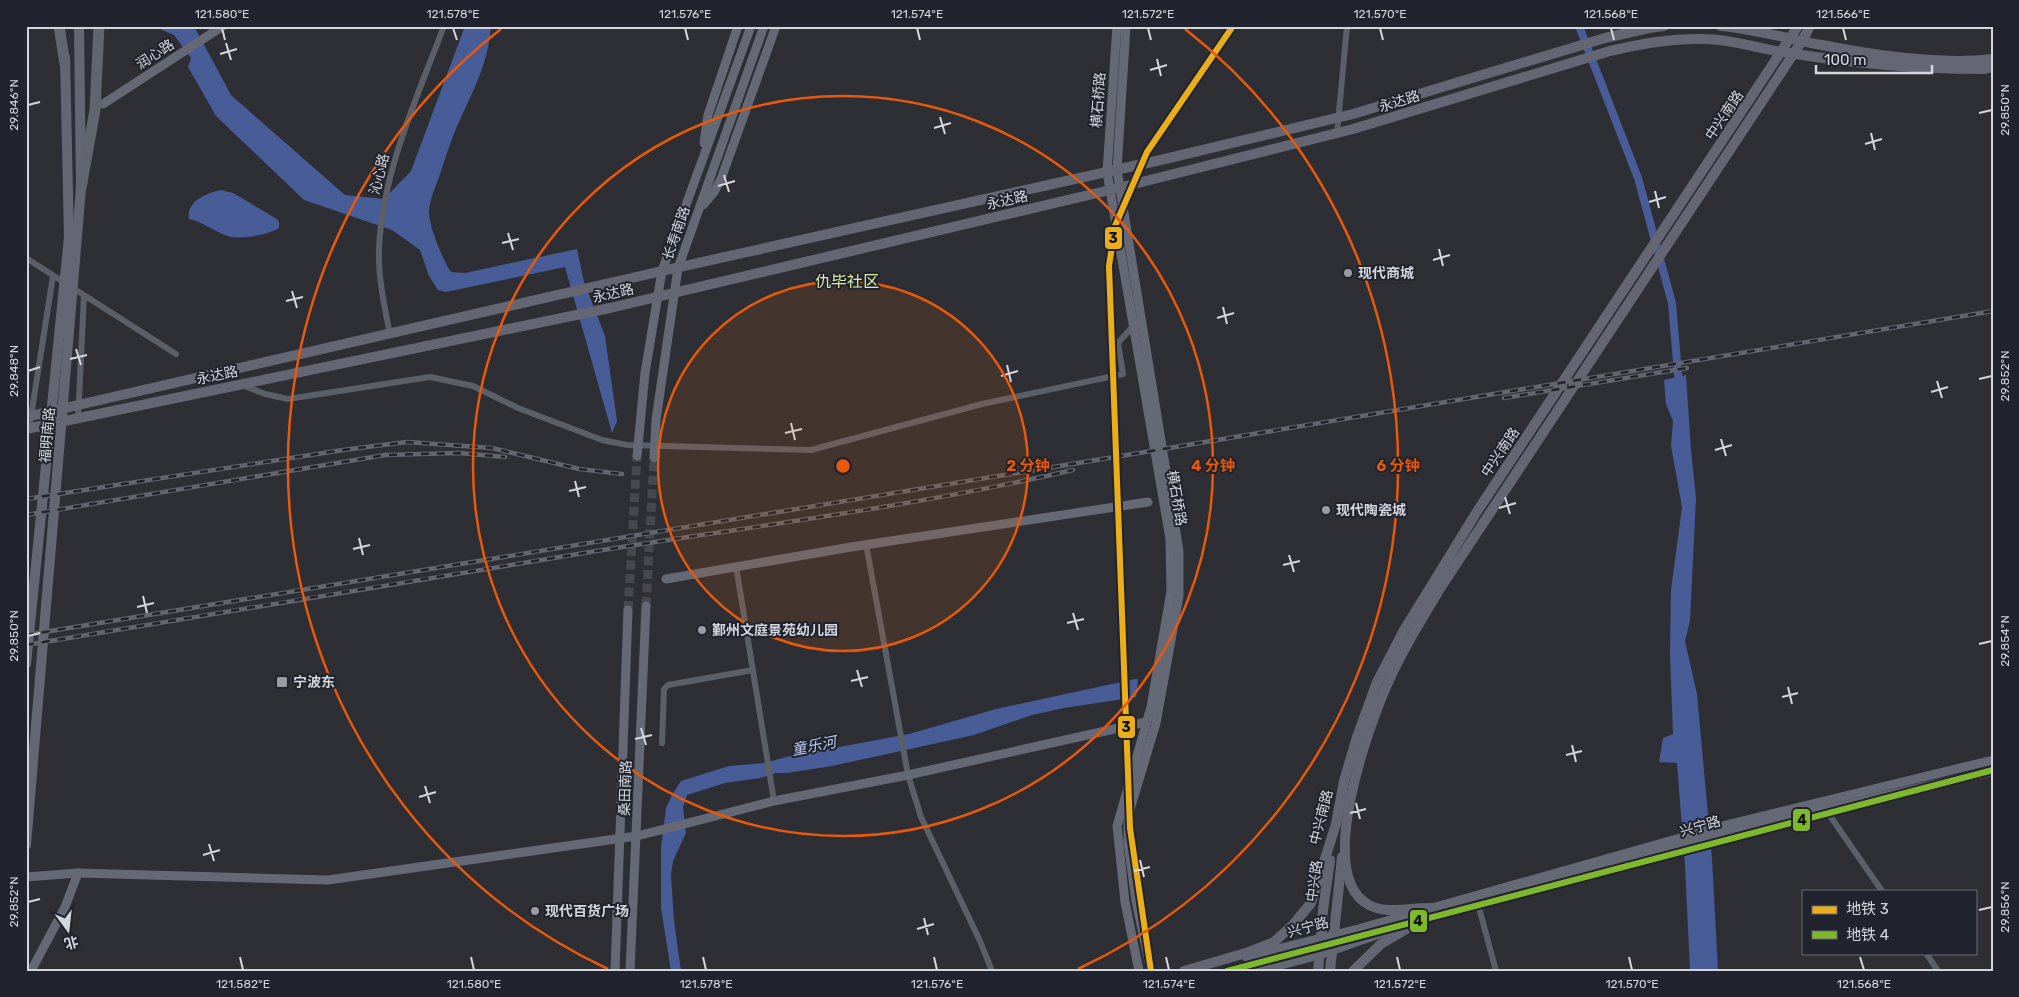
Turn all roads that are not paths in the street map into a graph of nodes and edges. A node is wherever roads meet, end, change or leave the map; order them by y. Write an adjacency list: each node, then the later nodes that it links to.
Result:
1 (59, 26): 23 (highway)
2 (65, 26): 23 (main road, 福明南路)
3 (79, 26): 30 (main road, 福明南路)
4 (99, 26): 30 (highway)
5 (223, 26): 25 (main road, 润心路)
6 (444, 26): 41 (street, 沁心路)
7 (738, 26): 28 (main road)
8 (751, 26): 28 (main road, 长寿南路)
9 (764, 26): 32 (main road, 长寿南路)
10 (776, 26): 32 (main road)
11 (1117, 26): 29 (main road, 横石桥路)
12 (1126, 26): 29 (main road, 横石桥路)
13 (1347, 26): 26 (street)
14 (1664, 26): 26 (main road, 永达路)
15 (1721, 26): 18 (main road)
16 (1798, 26): 18 (main road, 中兴南路)
17 (1810, 26): 19 (main road, 中兴南路)
18 (1791, 39): 19 (main road); 20 (main road, 中兴南路)
19 (1802, 41): 21 (main road, 中兴南路); 22 (main road)
20 (1782, 52): 21 (main road, 永达路); 27 (main road, 永达路); 58 (main road, 中兴南路)
21 (1794, 54): 24 (main road, 永达路); 58 (main road, 中兴南路)
22 (1993, 58)
23 (65, 64): 56 (main road, 福明南路)
24 (1993, 67)
25 (103, 104)
26 (1339, 117): 27 (street); 29 (main road, 永达路)
27 (1337, 133): 31 (main road, 永达路)
28 (703, 158): 35 (main road, 长寿南路)
29 (1112, 171): 31 (main road, 横石桥路); 34 (main road, 永达路)
30 (81, 188): 70 (main road, 福明南路)
31 (1115, 189): 37 (main road, 永达路); 40 (main road, 横石桥路); 89 (main road, 横石桥路)
32 (699, 209): 34 (main road, 长寿南路)
33 (26, 258): 36 (street)
34 (678, 268): 35 (main road, 永达路); 37 (main road, 长寿南路)
35 (662, 271): 39 (main road, 长寿南路); 41 (main road, 永达路)
36 (53, 276): 38 (street); 45 (street)
37 (674, 292): 39 (main road, 永达路); 49 (main road, 长寿南路)
38 (84, 296): 42 (street); 44 (street)
39 (658, 296): 43 (main road, 永达路); 48 (main road, 长寿南路)
40 (1134, 324): 43 (street); 59 (main road, 横石桥路)
41 (390, 334): 44 (main road, 永达路)
42 (176, 354)
43 (239, 384): 46 (main road, 永达路)
44 (79, 405): 45 (main road, 永达路); 46 (street)
45 (29, 417): 47 (street)
46 (78, 418): 47 (main road, 永达路)
47 (28, 429)
48 (637, 456)
49 (654, 458)
50 (1148, 502): 51 (main road)
51 (866, 544): 52 (main road); 63 (street)
52 (736, 566): 53 (main road); 57 (street)
53 (666, 579)
54 (646, 606): 68 (main road, 桑田南路)
55 (628, 610): 69 (main road, 桑田南路)
56 (26, 664)
57 (753, 670): 60 (street); 64 (street)
58 (1382, 684): 66 (main road, 中兴南路)
59 (1146, 722): 63 (main road); 88 (main road, 横石桥路)
60 (662, 743)
61 (1993, 760): 67 (main road, 兴宁路)
62 (1993, 771): 65 (main road, 兴宁路)
63 (908, 775): 64 (main road); 87 (street)
64 (774, 801): 68 (main road)
65 (1826, 810): 67 (main road, 兴宁路); 74 (street)
66 (1340, 826): 75 (main road, 中兴南路); 79 (main road, 中兴路); 80 (main road, 中兴路); 90 (main road, 中兴南路)
67 (1727, 828): 71 (main road, 兴宁路)
68 (637, 836): 69 (main road); 86 (main road, 桑田南路)
69 (619, 838): 72 (main road); 85 (main road, 桑田南路)
70 (26, 846)
71 (1648, 850): 76 (main road, 兴宁路); 77 (main road, 兴宁路)
72 (78, 873): 73 (main road); 84 (main road)
73 (26, 877)
74 (1881, 890)
75 (1361, 900): 77 (main road, 兴宁路)
76 (1478, 904): 78 (main road, 兴宁路); 96 (street)
77 (1432, 908): 79 (main road, 兴宁路)
78 (1418, 922): 81 (main road, 兴宁路); 95 (main road, 兴宁路)
79 (1333, 934): 80 (main road, 兴宁路); 81 (main road, 中兴路)
80 (1322, 937): 83 (main road, 中兴路); 91 (main road, 兴宁路)
81 (1332, 950): 83 (main road, 兴宁路); 94 (main road, 中兴路)
82 (1927, 954): 97 (street)
83 (1319, 955): 92 (main road, 兴宁路); 93 (main road, 中兴路)
84 (30, 971)
85 (615, 971)
86 (630, 971)
87 (992, 971)
88 (1139, 971)
89 (1151, 971)
90 (1184, 971)
91 (1190, 971)
92 (1258, 971)
93 (1318, 971)
94 (1330, 971)
95 (1353, 971)
96 (1496, 971)
97 (1938, 971)

